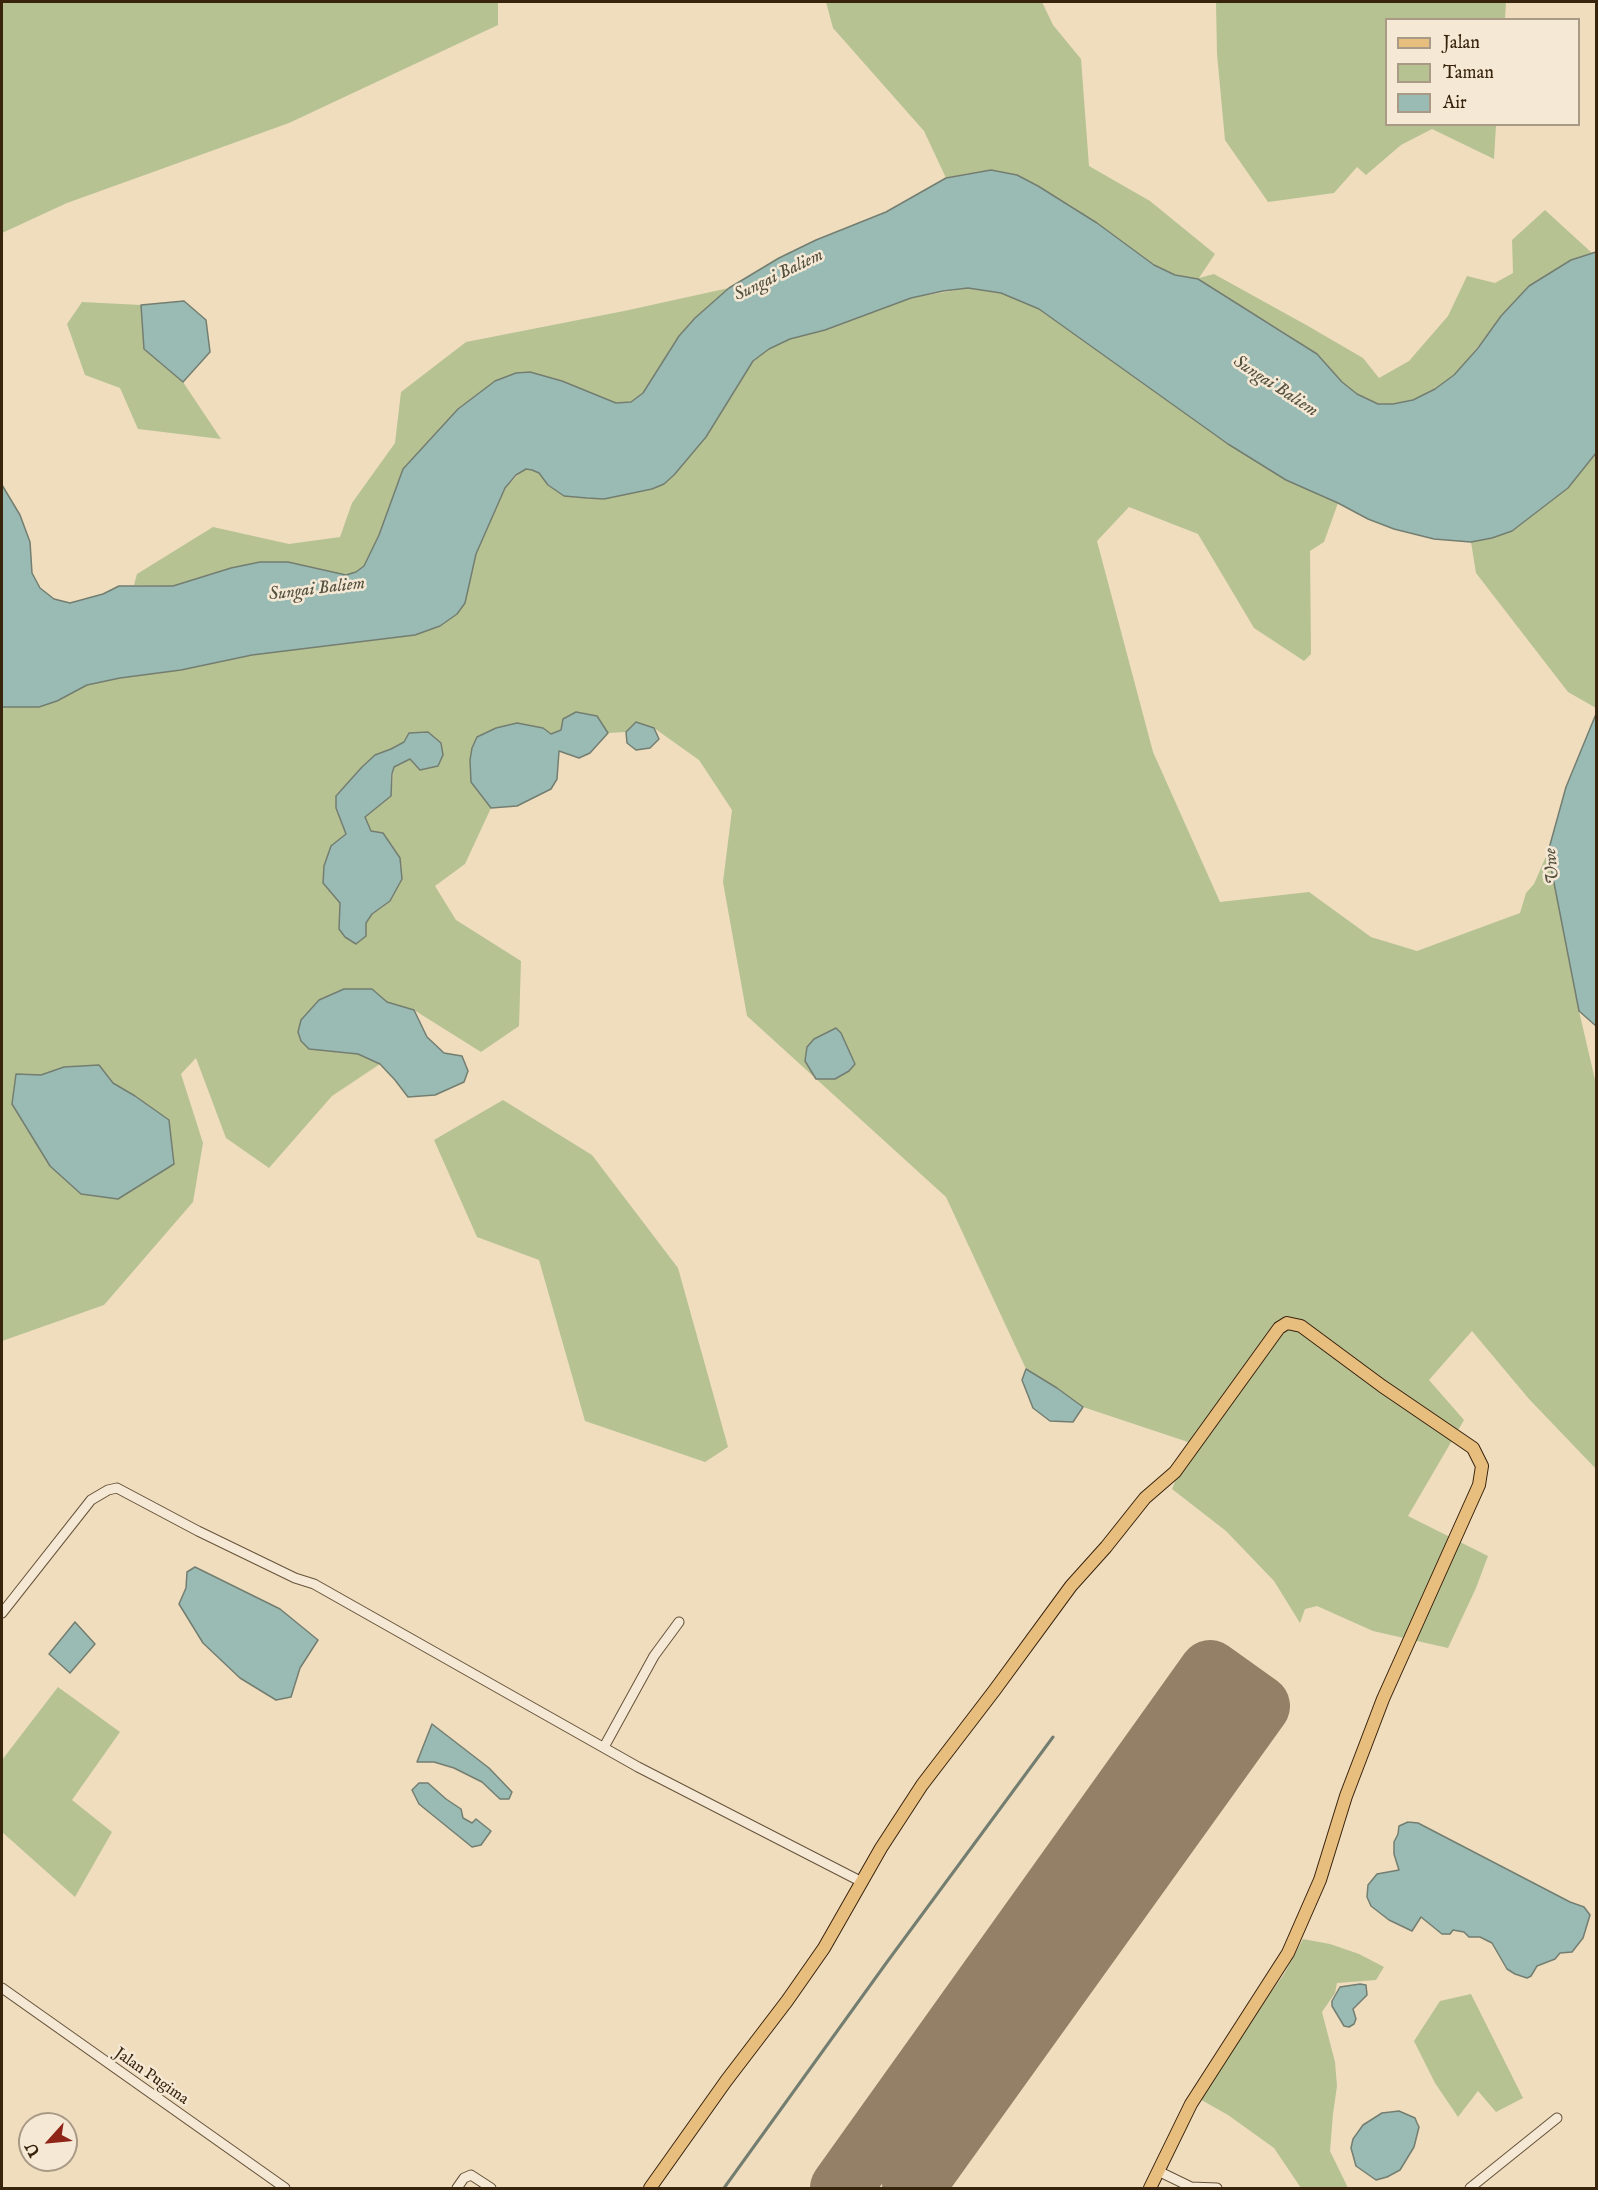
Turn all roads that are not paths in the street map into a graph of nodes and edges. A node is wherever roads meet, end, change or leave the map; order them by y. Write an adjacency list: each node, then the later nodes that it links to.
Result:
1 (2, 1613): 3 (street)
2 (679, 1622): 3 (street)
3 (604, 1747): 4 (street)
4 (862, 1882): 7 (main road); 11 (main road)
5 (2, 1988): 8 (street, Jalan Pugima)
6 (1557, 2118): 14 (street)
7 (1158, 2171): 12 (main road); 13 (street)
8 (285, 2188)
9 (457, 2188): 10 (street)
10 (491, 2188)
11 (650, 2188)
12 (1150, 2188)
13 (1217, 2188)
14 (1470, 2188)

